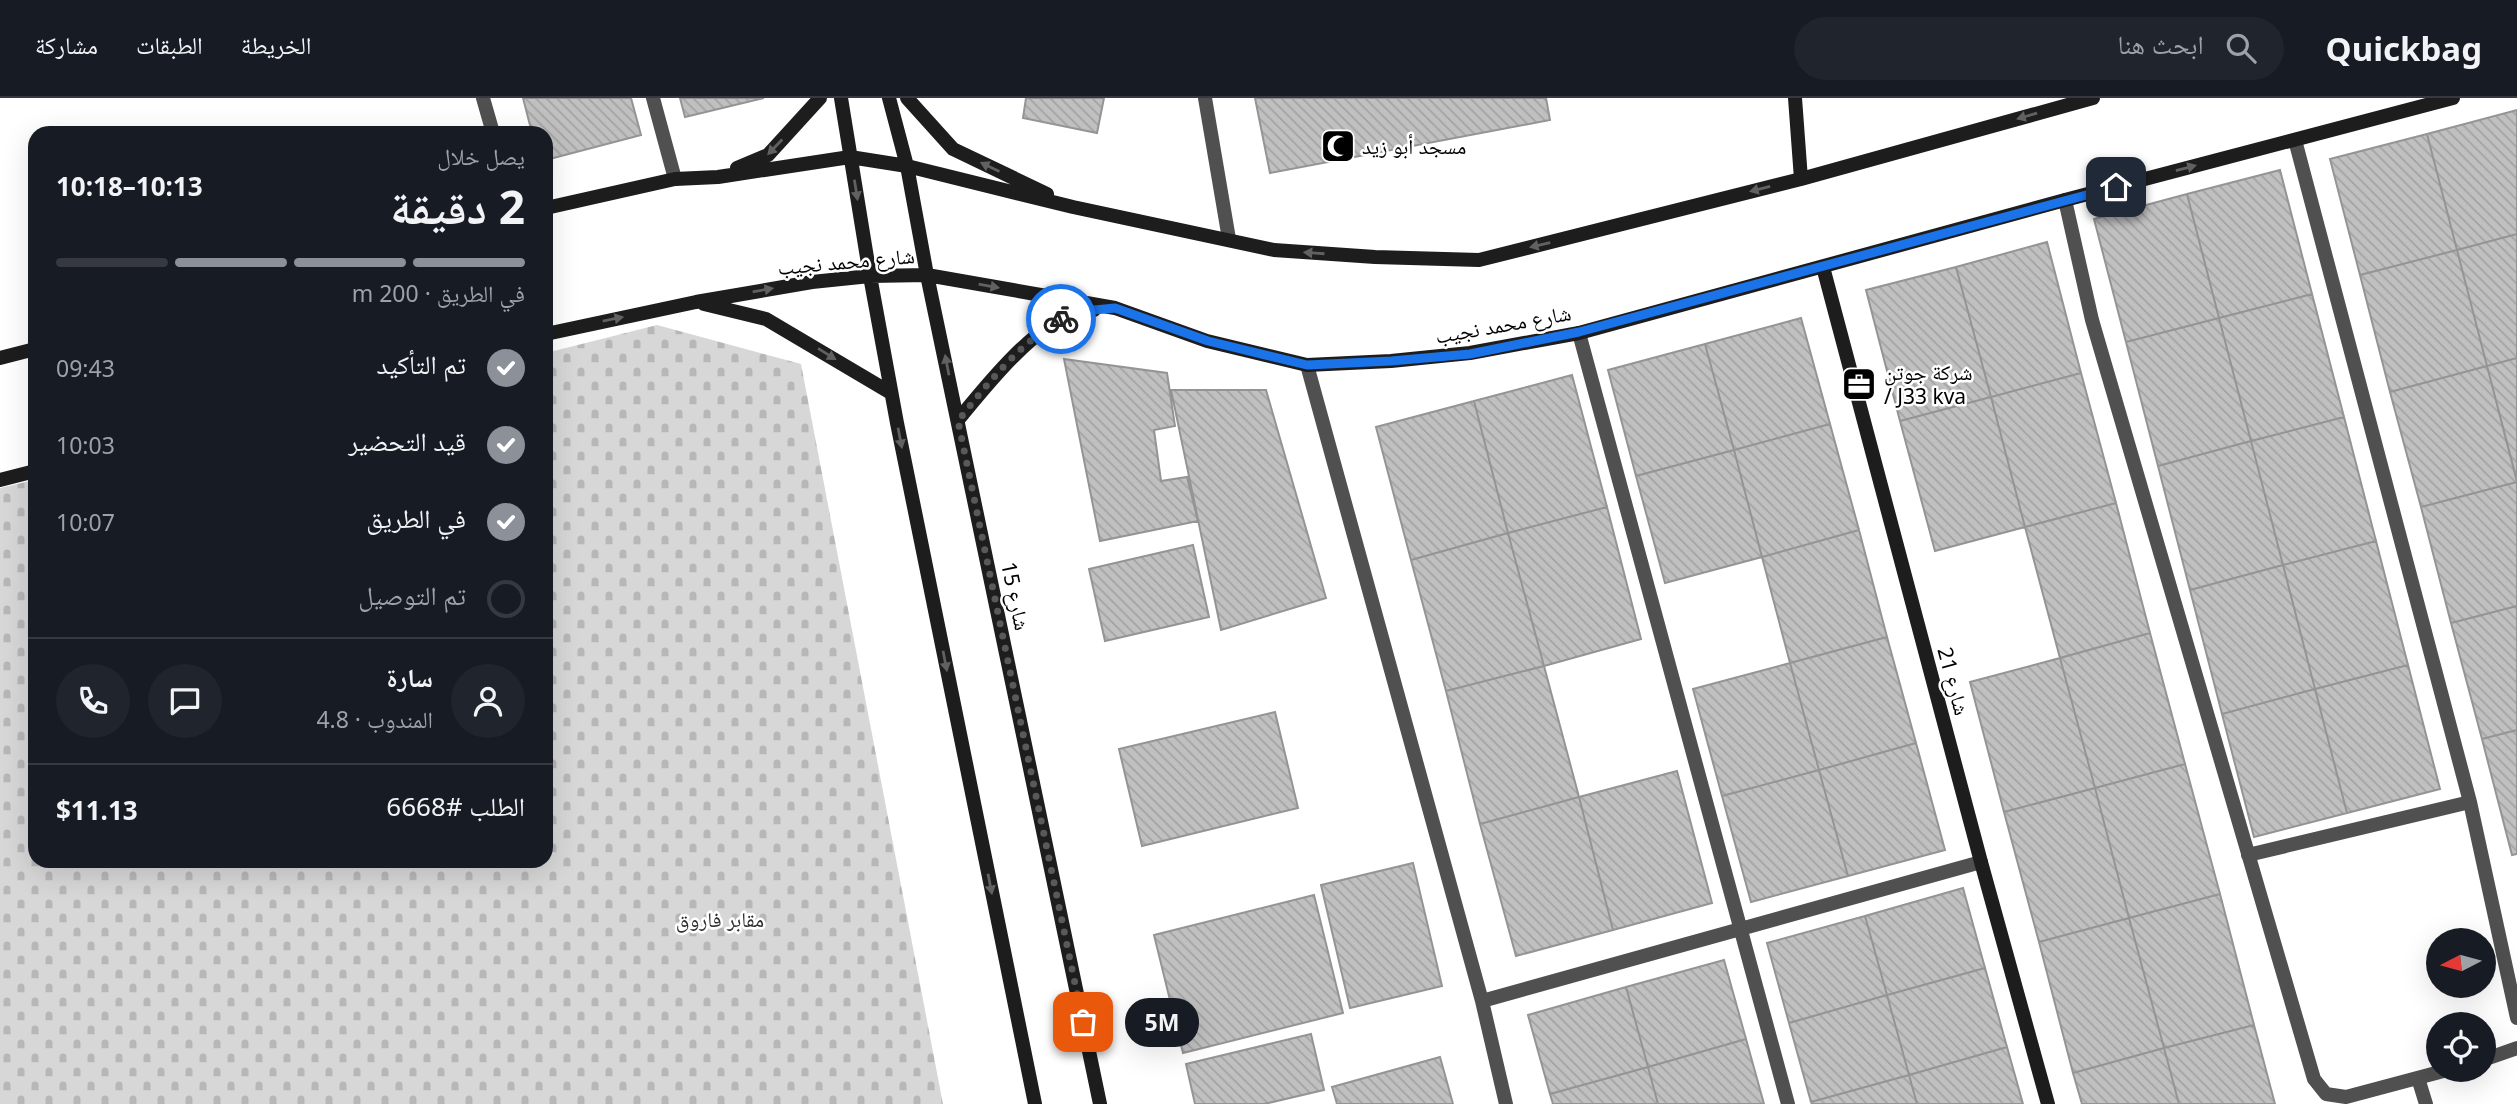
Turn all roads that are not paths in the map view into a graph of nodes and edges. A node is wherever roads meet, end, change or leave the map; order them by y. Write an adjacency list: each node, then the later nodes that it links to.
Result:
1 (483, 98): 11 (street)
2 (653, 98): 17 (street)
3 (820, 98): 15 (main road, one-way to 15)
4 (841, 98): 13 (main road)
5 (889, 98): 14 (main road, شارع 15)
6 (907, 98): 20 (main road, one-way to 6)
7 (1205, 98): 21 (street)
8 (1795, 98): 16 (main road)
9 (2092, 98): 16 (main road, one-way to 16)
10 (2453, 98): 12 (main road, شارع محمد نجيب)
11 (491, 126)
12 (2295, 140): 18 (main road, شارع محمد نجيب, one-way to 12); 36 (street)
13 (850, 157): 14 (main road); 15 (main road); 24 (main road, one-way to 24)
14 (906, 166): 20 (main road); 23 (main road, شارع 15)
15 (718, 177): 17 (main road)
16 (1801, 178): 21 (main road, one-way to 21)
17 (675, 179): 19 (main road)
18 (2065, 200): 22 (main road, شارع محمد نجيب); 37 (street)
19 (553, 206)
20 (1073, 207): 21 (main road)
21 (1229, 239)
22 (1823, 267): 27 (main road, شارع محمد نجيب); 38 (main road, شارع 21)
23 (927, 275): 24 (main road, شارع محمد نجيب); 26 (main road, شارع محمد نجيب, one-way to 26); 33 (main road, شارع 15, one-way to 23)
24 (870, 276): 25 (main road, شارع محمد نجيب, one-way to 24); 32 (main road)
25 (696, 302): 28 (main road, شارع محمد نجيب, one-way to 25); 32 (main road, one-way to 32)
26 (1115, 308): 31 (main road, شارع محمد نجيب); 33 (main road)
27 (1579, 332): 31 (main road, شارع محمد نجيب); 39 (street)
28 (553, 333)
29 (28, 351): 30 (main road)
30 (0, 358)
31 (1307, 365): 40 (street)
32 (891, 393): 46 (main road, one-way to 46)
33 (958, 421): 47 (main road, شارع 15)
34 (28, 473): 35 (main road)
35 (0, 480)
36 (2470, 802): 37 (street); 41 (street)
37 (2248, 855): 45 (street)
38 (1980, 862): 39 (street); 50 (main road, شارع 21)
39 (1740, 929): 40 (street); 49 (street)
40 (1482, 1001): 48 (street)
41 (2517, 1018)
42 (2517, 1048): 43 (street)
43 (2496, 1055)
44 (2426, 1076): 45 (street)
45 (2418, 1078): 51 (street)
46 (1035, 1104)
47 (1100, 1104)
48 (1506, 1104)
49 (1788, 1104)
50 (2049, 1104)
51 (2426, 1104)

